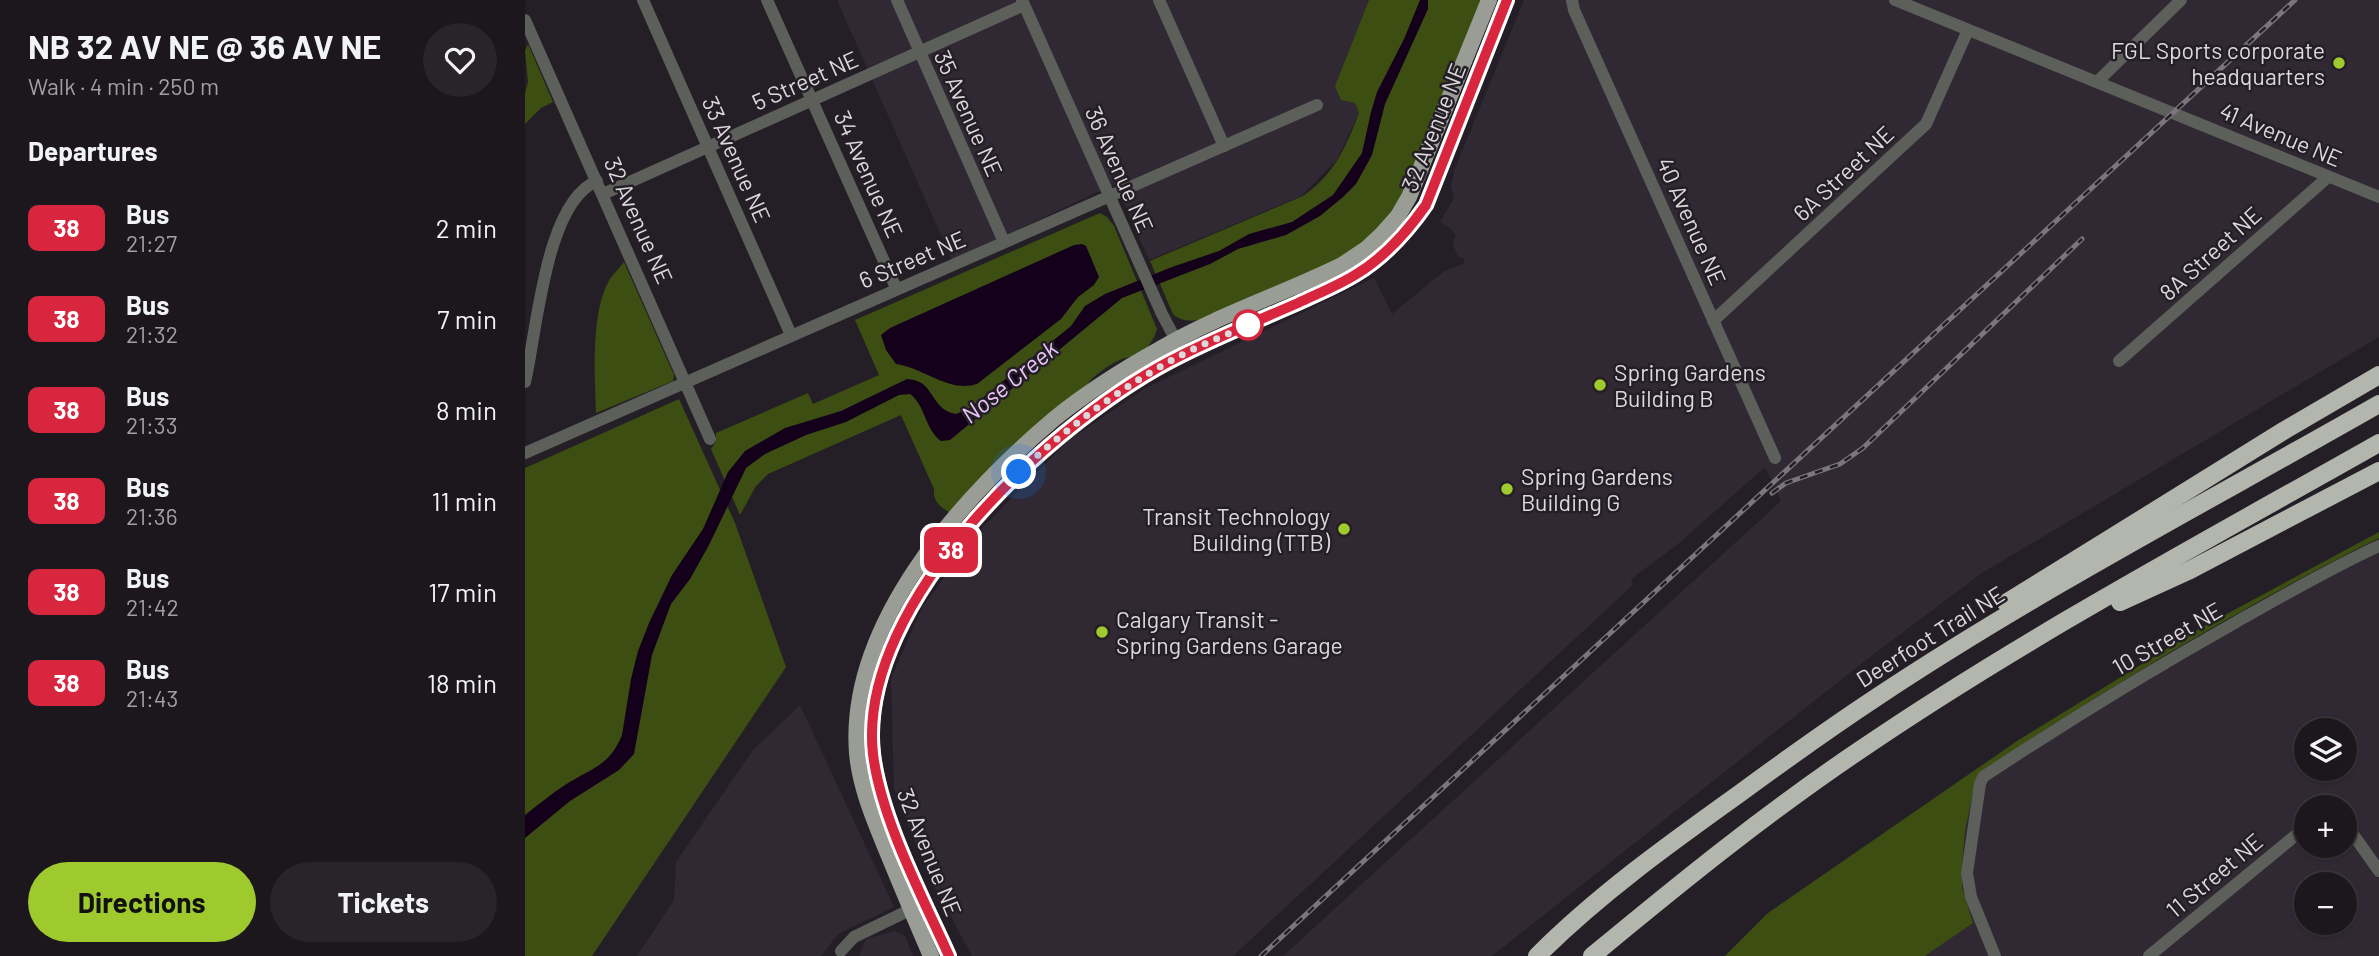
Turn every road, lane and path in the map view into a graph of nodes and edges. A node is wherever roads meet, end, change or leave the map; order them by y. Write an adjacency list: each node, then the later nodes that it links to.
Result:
1 (643, 0): 17 (street, 33 Avenue NE)
2 (767, 0): 15 (street, 34 Avenue NE)
3 (897, 0): 13 (street, 35 Avenue NE)
4 (1160, 0): 18 (street)
5 (1489, 0): 28 (main road, 32 Avenue NE)
6 (1572, 0): 26 (street, 40 Avenue NE)
7 (1895, 0): 12 (street, 41 Avenue NE)
8 (2181, 0): 14 (street)
9 (1023, 2): 13 (street, 5 Street NE); 22 (street, 36 Avenue NE)
10 (1507, 4): 28 (main road, 32 Avenue NE)
11 (525, 20): 20 (street, 32 Avenue NE)
12 (1968, 30): 14 (street, 41 Avenue NE); 26 (street, 6A Street NE)
13 (920, 52): 15 (street, 5 Street NE); 24 (street, 35 Avenue NE)
14 (2098, 81): 19 (street, 41 Avenue NE)
15 (813, 99): 17 (street, 5 Street NE); 25 (street, 34 Avenue NE)
16 (1317, 105): 18 (street, 6 Street NE)
17 (708, 146): 21 (street, 5 Street NE); 27 (street, 33 Avenue NE)
18 (1224, 146): 22 (street, 6 Street NE)
19 (2328, 177): 23 (street, 41 Avenue NE); 29 (street, 8A Street NE)
20 (597, 181): 21 (street, 32 Avenue NE); 33 (street)
21 (603, 194): 32 (street, 32 Avenue NE)
22 (1109, 196): 24 (street, 6 Street NE); 28 (street, 36 Avenue NE)
23 (2379, 197)
24 (1004, 242): 25 (street, 6 Street NE)
25 (896, 288): 27 (street, 6 Street NE)
26 (1713, 321): 39 (street, 40 Avenue NE)
27 (792, 335): 32 (street, 6 Street NE)
28 (1179, 347): 47 (main road, 32 Avenue NE)
29 (2119, 362)
30 (2379, 365): 35 (highway)
31 (2379, 375): 35 (highway)
32 (685, 381): 36 (street, 32 Avenue NE); 38 (street, 6 Street NE)
33 (525, 382)
34 (2379, 404): 43 (highway, Deerfoot Trail NE)
35 (2285, 430): 43 (highway)
36 (710, 439)
37 (2379, 443): 42 (highway)
38 (525, 453)
39 (1775, 458)
40 (2379, 471): 42 (highway)
41 (2379, 546): 55 (street, 10 Street NE)
42 (2070, 619): 54 (highway)
43 (1878, 696): 48 (highway, Deerfoot Trail NE)
44 (2294, 837): 56 (street, 11 Street NE)
45 (2357, 840): 46 (street)
46 (2379, 871)
47 (918, 906): 49 (street); 50 (main road, 32 Avenue NE); 51 (main road, 32 Avenue NE)
48 (1560, 932): 52 (highway); 53 (highway, Deerfoot Trail NE)
49 (841, 951)
50 (931, 956)
51 (949, 956)
52 (1523, 956)
53 (1537, 956)
54 (1592, 956)
55 (1995, 956)
56 (2149, 956)

